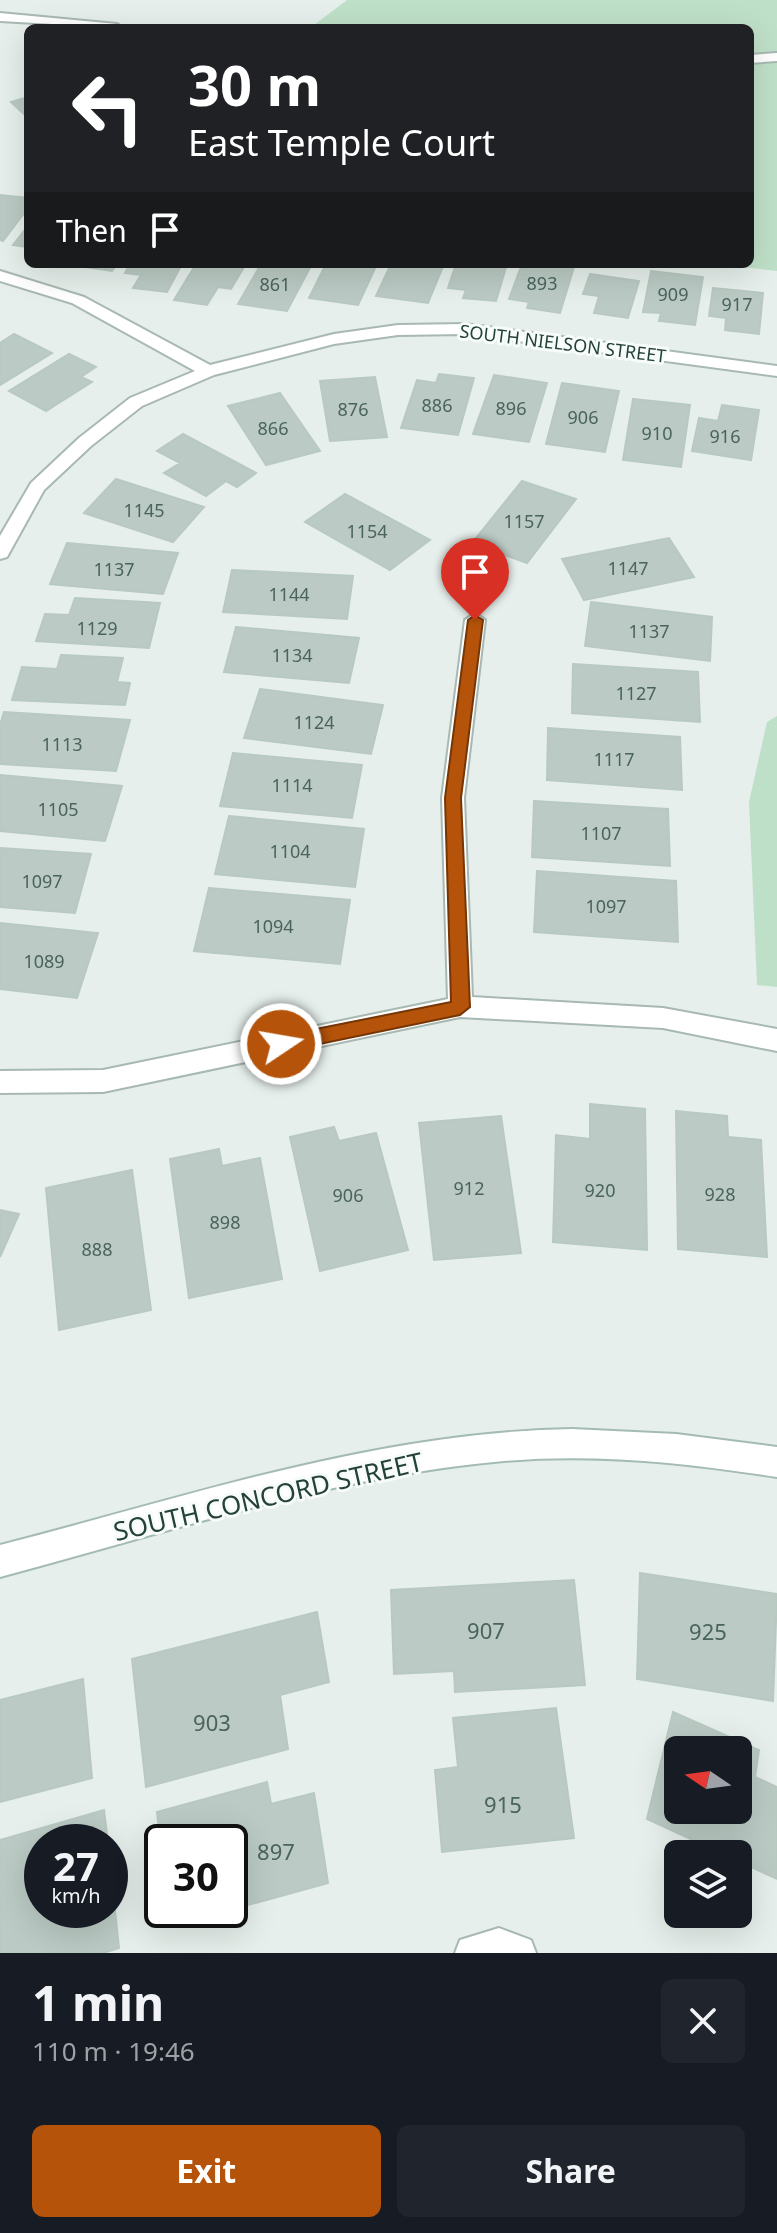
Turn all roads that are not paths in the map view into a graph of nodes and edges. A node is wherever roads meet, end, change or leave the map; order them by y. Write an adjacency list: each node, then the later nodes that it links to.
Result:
1 (0, 17): 2 (street)
2 (74, 24)
3 (777, 57): 4 (street)
4 (754, 59)
5 (0, 276): 6 (street)
6 (208, 371): 7 (street, SOUTH NIELSON STREET); 8 (street, SOUTH NIELSON STREET)
7 (777, 371)
8 (0, 553)
9 (475, 620): 10 (street)
10 (460, 1007): 11 (street); 12 (street)
11 (777, 1040)
12 (0, 1082)
13 (777, 1462): 14 (street, SOUTH CONCORD STREET)
14 (0, 1561)
15 (473, 1953): 16 (street)
16 (518, 1953)

